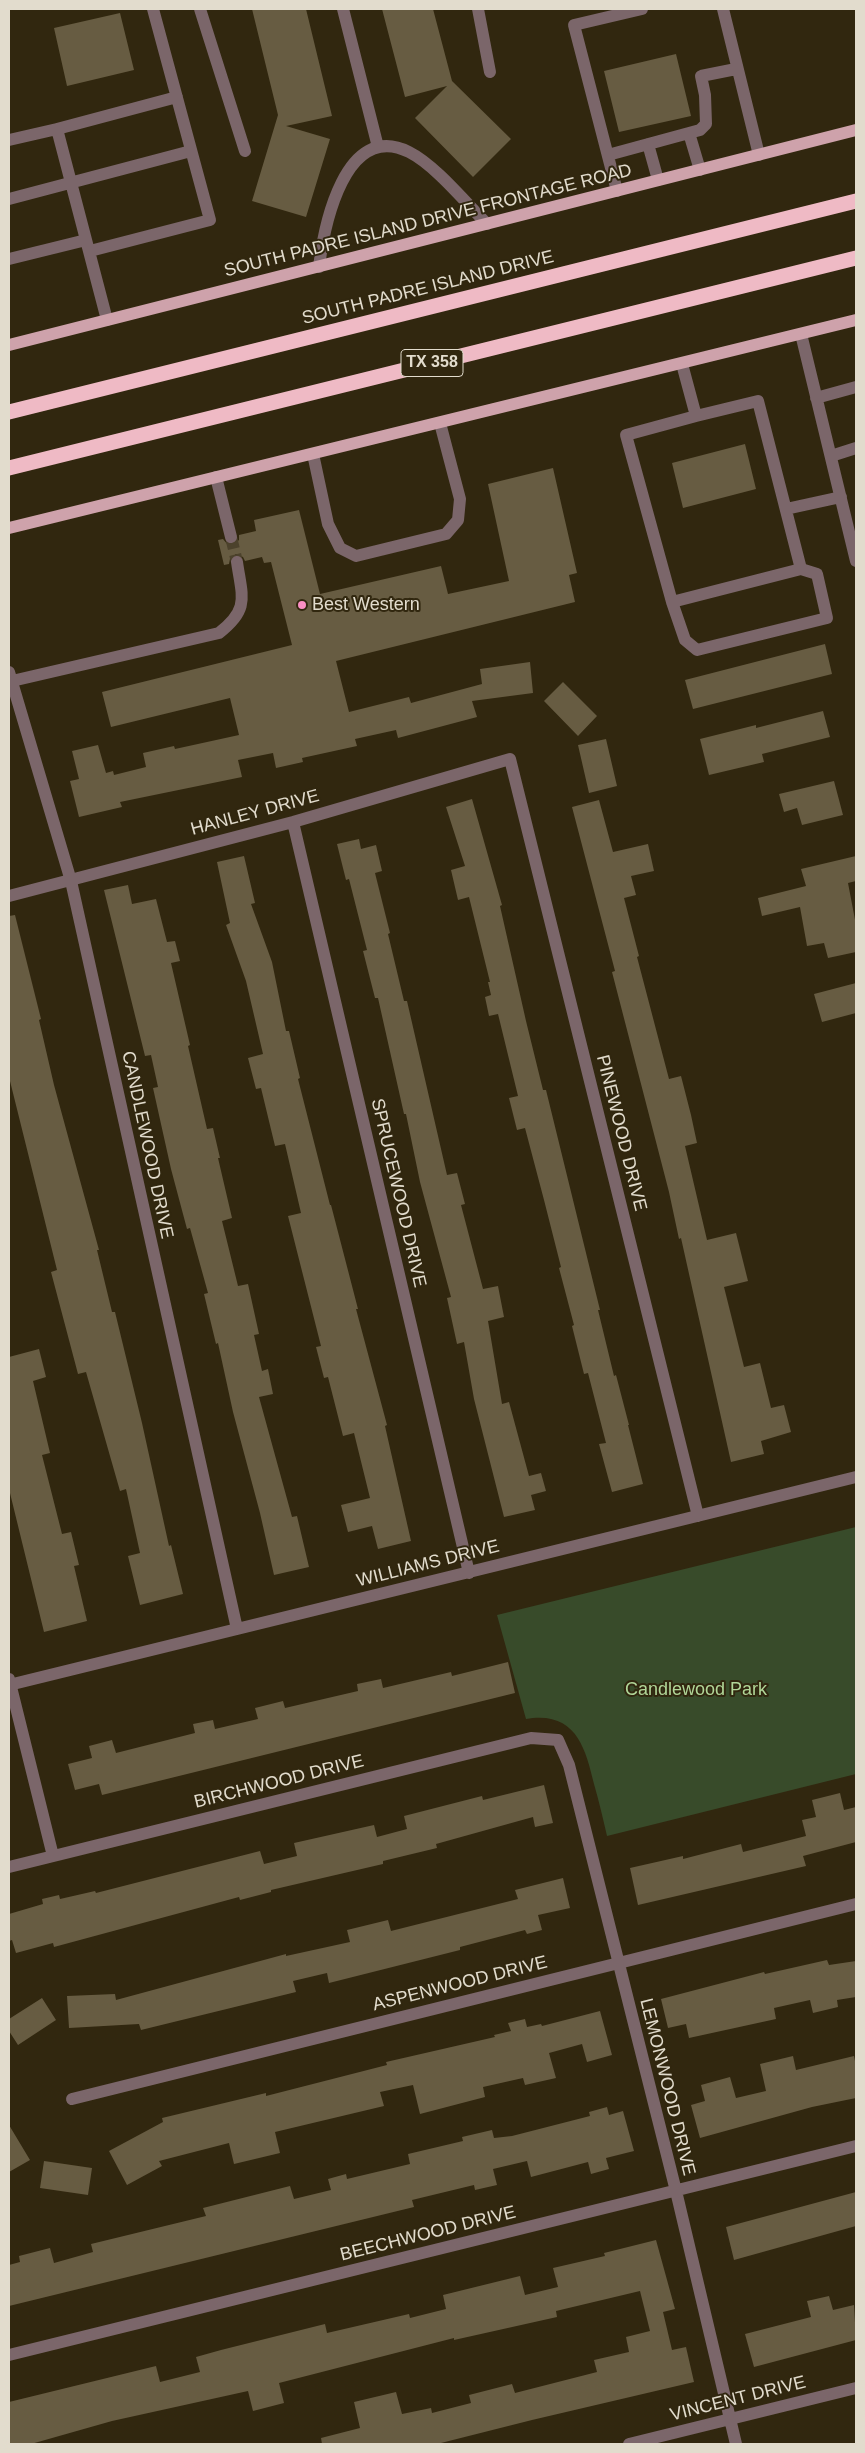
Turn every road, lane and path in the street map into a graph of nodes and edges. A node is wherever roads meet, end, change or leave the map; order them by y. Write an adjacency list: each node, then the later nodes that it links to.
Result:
1 (153, 9): 9 (street)
2 (200, 9): 17 (street)
3 (344, 9): 15 (street)
4 (478, 9): 8 (street)
5 (642, 9): 18 (street)
6 (723, 9): 7 (street)
7 (736, 69): 12 (street); 19 (street)
8 (490, 72)
9 (177, 97): 10 (street); 16 (street)
10 (57, 129): 13 (street); 22 (street)
11 (856, 130): 19 (main road, SOUTH PADRE ISLAND DRIVE FRONTAGE ROAD)
12 (689, 133): 14 (street); 20 (street)
13 (9, 140)
14 (648, 144): 18 (street); 21 (street)
15 (378, 148): 26 (street); 30 (street)
16 (192, 151): 22 (street); 27 (street)
17 (245, 151)
18 (608, 155): 23 (street)
19 (759, 155): 20 (main road, SOUTH PADRE ISLAND DRIVE FRONTAGE ROAD)
20 (700, 170): 21 (main road, SOUTH PADRE ISLAND DRIVE FRONTAGE ROAD)
21 (658, 180): 23 (main road, SOUTH PADRE ISLAND DRIVE FRONTAGE ROAD)
22 (71, 183): 24 (street); 27 (street)
23 (617, 191): 26 (main road, SOUTH PADRE ISLAND DRIVE FRONTAGE ROAD)
24 (9, 199)
25 (856, 201): 38 (highway, SOUTH PADRE ISLAND DRIVE)
26 (487, 224): 30 (main road, SOUTH PADRE ISLAND DRIVE FRONTAGE ROAD)
27 (88, 246): 29 (street); 31 (street)
28 (856, 258): 44 (highway, TX 358)
29 (9, 259)
30 (319, 267): 31 (main road, SOUTH PADRE ISLAND DRIVE FRONTAGE ROAD)
31 (107, 320): 34 (main road, SOUTH PADRE ISLAND DRIVE FRONTAGE ROAD)
32 (856, 320): 33 (main road)
33 (801, 334): 35 (main road); 37 (street)
34 (9, 345)
35 (682, 364): 39 (street); 40 (main road)
36 (856, 386): 37 (street)
37 (816, 398): 43 (street)
38 (9, 412)
39 (696, 416): 47 (street); 53 (street)
40 (440, 423): 42 (main road); 42 (street)
41 (856, 448): 43 (street)
42 (313, 454): 45 (main road)
43 (831, 456): 46 (street)
44 (9, 468)
45 (216, 478): 48 (main road); 49 (street)
46 (841, 497): 47 (street); 50 (street)
47 (786, 509): 52 (street)
48 (9, 528)
49 (231, 537)
50 (856, 561)
51 (237, 562): 54 (street)
52 (801, 569): 53 (street); 53 (street)
53 (672, 602)
54 (10, 676): 57 (street, CANDLEWOOD DRIVE)
55 (510, 759): 56 (street, HANLEY DRIVE); 60 (street, PINEWOOD DRIVE)
56 (293, 822): 57 (street, HANLEY DRIVE); 61 (street, SPRUCEWOOD DRIVE)
57 (71, 881): 58 (street, HANLEY DRIVE); 62 (street, CANDLEWOOD DRIVE)
58 (9, 896)
59 (856, 1477): 60 (street, WILLIAMS DRIVE)
60 (698, 1516): 61 (street, WILLIAMS DRIVE)
61 (469, 1572): 62 (street, WILLIAMS DRIVE)
62 (237, 1629): 63 (street, WILLIAMS DRIVE)
63 (9, 1683): 65 (street)
64 (558, 1740): 65 (street, BIRCHWOOD DRIVE); 68 (street, LEMONWOOD DRIVE)
65 (53, 1856): 66 (street, BIRCHWOOD DRIVE)
66 (9, 1868)
67 (856, 1904): 68 (street, ASPENWOOD DRIVE)
68 (617, 1962): 69 (street, ASPENWOOD DRIVE); 71 (street, LEMONWOOD DRIVE)
69 (72, 2099)
70 (856, 2146): 71 (street, BEECHWOOD DRIVE)
71 (676, 2191): 72 (street, BEECHWOOD DRIVE); 74 (street, LEMONWOOD DRIVE)
72 (9, 2356)
73 (856, 2388): 74 (street, VINCENT DRIVE)
74 (730, 2419): 75 (street, VINCENT DRIVE); 76 (street, LEMONWOOD DRIVE)
75 (629, 2444)
76 (736, 2444)

